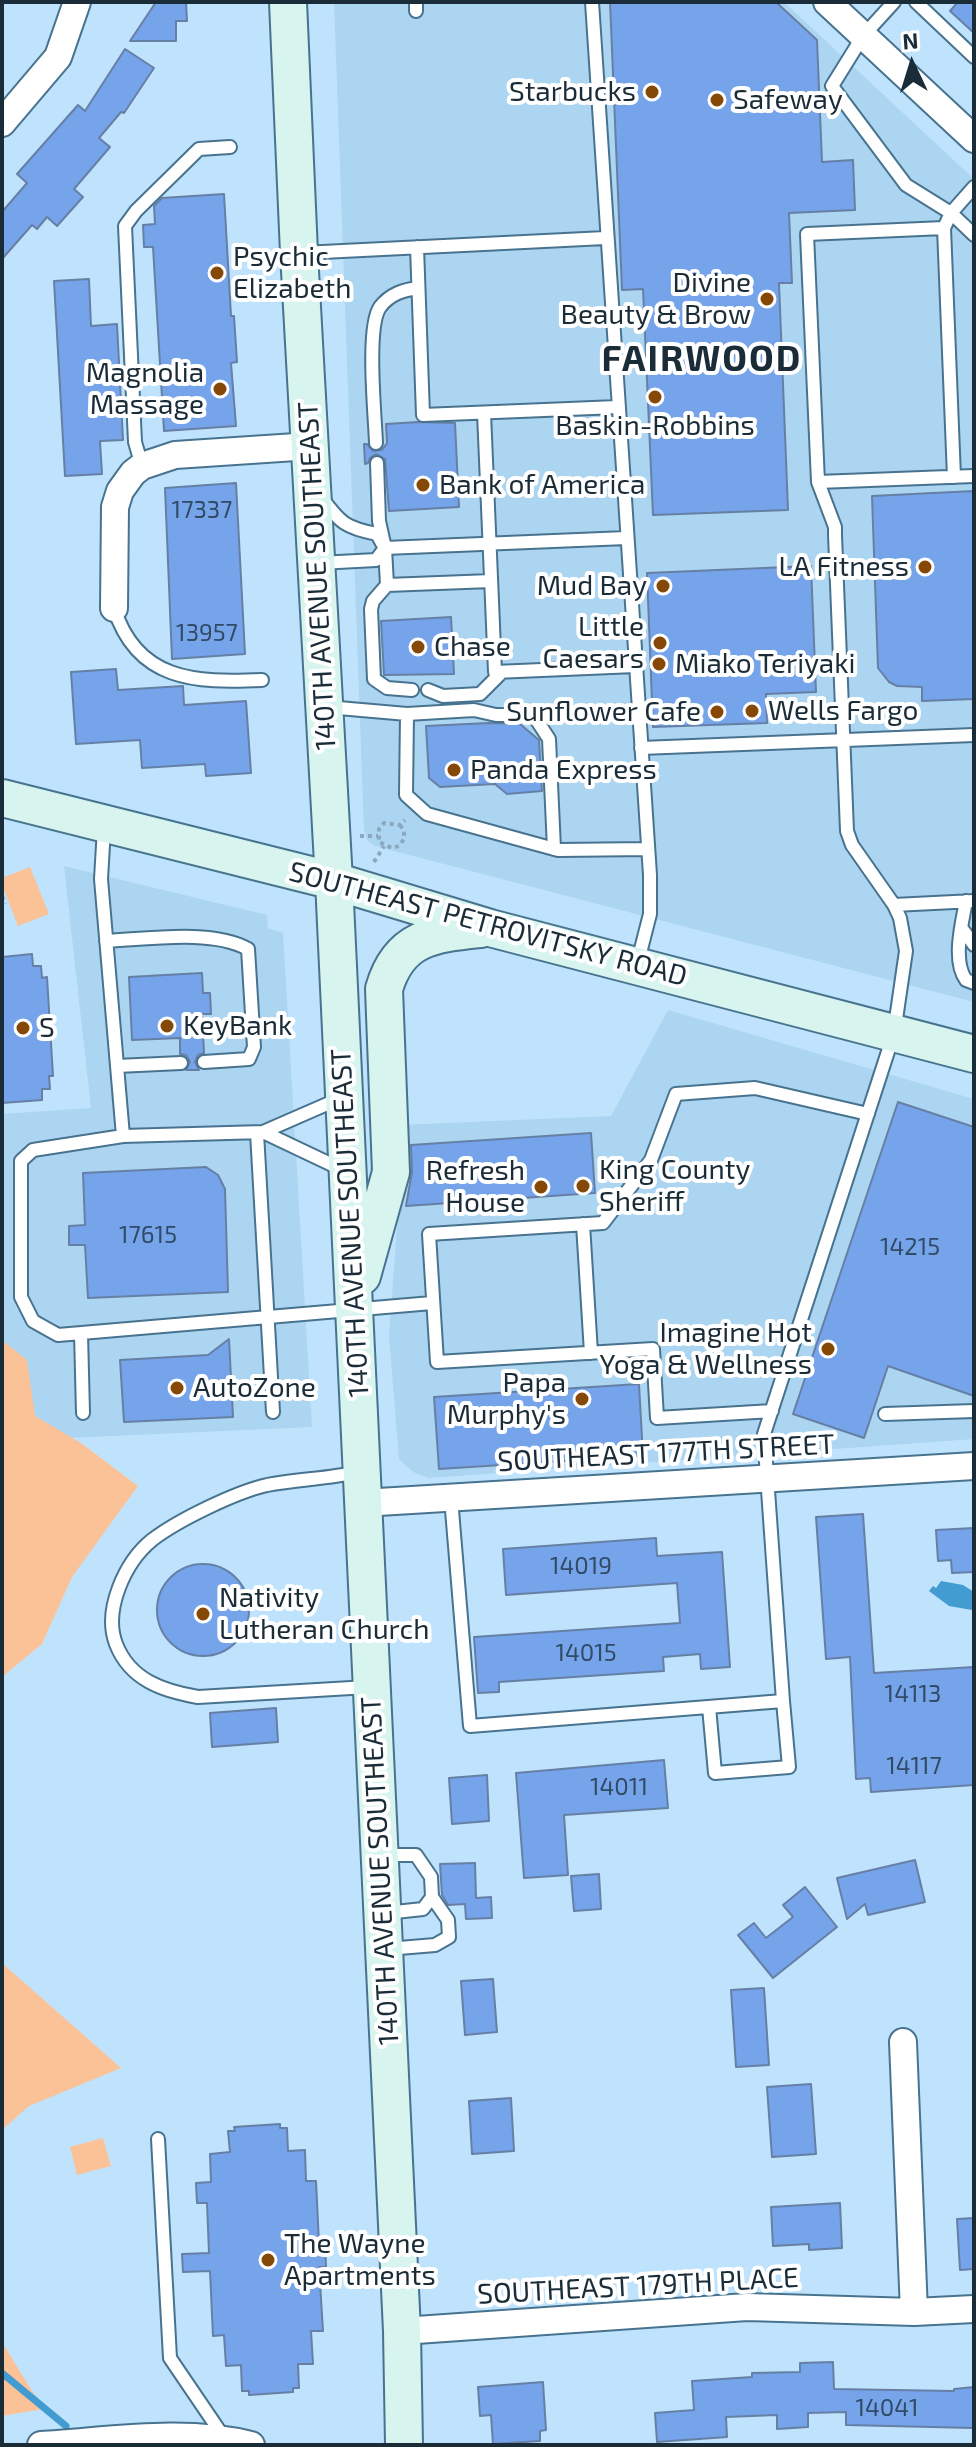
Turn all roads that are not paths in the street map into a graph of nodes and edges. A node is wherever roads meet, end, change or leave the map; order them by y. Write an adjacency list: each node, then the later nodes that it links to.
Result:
1 (77, 2): 9 (street)
2 (288, 2): 18 (main road, 140TH AVENUE SOUTHEAST)
3 (592, 2): 16 (lane)
4 (827, 2): 7 (street)
5 (894, 2): 7 (lane)
6 (923, 4): 8 (lane)
7 (863, 36): 10 (street); 13 (lane)
8 (974, 57)
9 (2, 123)
10 (974, 139)
11 (230, 147): 25 (lane)
12 (974, 187): 13 (lane)
13 (951, 213): 14 (lane); 15 (lane)
14 (944, 228): 27 (lane); 28 (lane)
15 (974, 235)
16 (605, 238): 17 (lane); 20 (lane)
17 (417, 247): 18 (lane); 19 (lane)
18 (299, 253): 23 (main road, 140TH AVENUE SOUTHEAST)
19 (418, 288): 21 (lane); 22 (lane)
20 (617, 407): 21 (lane); 30 (lane)
21 (484, 413): 31 (lane)
22 (376, 443)
23 (311, 446): 25 (street); 29 (main road, 140TH AVENUE SOUTHEAST)
24 (377, 463): 32 (lane)
25 (142, 466): 36 (street)
26 (974, 476): 27 (lane)
27 (954, 477): 28 (lane)
28 (818, 482): 45 (lane)
29 (312, 484): 32 (lane); 33 (main road, 140TH AVENUE SOUTHEAST)
30 (626, 538): 31 (lane); 37 (lane)
31 (490, 543): 32 (lane); 34 (lane)
32 (385, 548): 33 (lane); 35 (lane)
33 (316, 563): 42 (main road, 140TH AVENUE SOUTHEAST)
34 (491, 581): 35 (lane); 38 (lane)
35 (387, 585): 40 (lane)
36 (114, 608): 39 (lane)
37 (635, 666): 38 (lane); 46 (lane)
38 (502, 672): 41 (lane)
39 (262, 680)
40 (412, 690)
41 (428, 690)
42 (324, 707): 43 (lane); 51 (main road, 140TH AVENUE SOUTHEAST)
43 (407, 714): 49 (lane); 49 (lane)
44 (974, 735): 45 (lane)
45 (844, 740): 46 (lane); 53 (lane)
46 (641, 748): 50 (lane)
47 (2, 798): 48 (main road, SOUTHEAST PETROVITSKY ROAD)
48 (104, 825): 51 (main road, SOUTHEAST PETROVITSKY ROAD); 56 (lane)
49 (554, 849): 50 (lane)
50 (648, 849): 58 (lane)
51 (334, 881): 54 (main road, SOUTHEAST PETROVITSKY ROAD); 65 (main road, 140TH AVENUE SOUTHEAST)
52 (970, 901): 53 (lane); 55 (lane)
53 (894, 905): 60 (lane)
54 (490, 928): 58 (main road, SOUTHEAST PETROVITSKY ROAD); 72 (main road)
55 (963, 930): 57 (lane); 59 (lane)
56 (106, 941): 62 (lane); 64 (lane)
57 (974, 945)
58 (637, 965): 60 (main road, SOUTHEAST PETROVITSKY ROAD)
59 (974, 983)
60 (894, 1033): 61 (main road, SOUTHEAST PETROVITSKY ROAD); 66 (lane)
61 (974, 1054)
62 (204, 1062)
63 (181, 1063): 64 (lane)
64 (117, 1066): 68 (lane)
65 (344, 1097): 67 (lane); 69 (main road, 140TH AVENUE SOUTHEAST)
66 (868, 1114): 70 (lane); 76 (lane)
67 (260, 1132): 68 (lane); 69 (lane); 73 (lane)
68 (123, 1136): 74 (lane)
69 (347, 1172): 72 (main road, 140TH AVENUE SOUTHEAST)
70 (583, 1224): 71 (lane); 75 (lane)
71 (432, 1303): 72 (lane); 75 (lane)
72 (353, 1309): 73 (lane); 83 (main road, 140TH AVENUE SOUTHEAST)
73 (270, 1316): 74 (lane); 78 (lane)
74 (81, 1333): 79 (lane)
75 (591, 1353): 76 (lane)
76 (772, 1411): 82 (lane)
77 (974, 1411): 80 (lane)
78 (273, 1412)
79 (83, 1413)
80 (885, 1414)
81 (974, 1466): 82 (street, SOUTHEAST 177TH STREET)
82 (765, 1480): 84 (street, SOUTHEAST 177TH STREET); 86 (lane)
83 (362, 1487): 84 (street, SOUTHEAST 177TH STREET); 85 (main road, 140TH AVENUE SOUTHEAST); 85 (lane)
84 (451, 1498): 87 (lane)
85 (371, 1687): 88 (main road, 140TH AVENUE SOUTHEAST)
86 (783, 1701): 87 (lane); 87 (lane)
87 (709, 1707)
88 (379, 1855): 89 (lane); 90 (main road, 140TH AVENUE SOUTHEAST)
89 (432, 1897): 90 (lane); 91 (lane)
90 (382, 1913): 91 (main road, 140TH AVENUE SOUTHEAST)
91 (384, 1950): 96 (main road, 140TH AVENUE SOUTHEAST)
92 (903, 2042): 95 (street)
93 (158, 2139): 97 (lane)
94 (974, 2309): 95 (street, SOUTHEAST 179TH PLACE)
95 (914, 2312): 96 (street, SOUTHEAST 179TH PLACE)
96 (402, 2331): 99 (main road, 140TH AVENUE SOUTHEAST)
97 (238, 2442): 98 (street)
98 (41, 2445)
99 (404, 2445)

